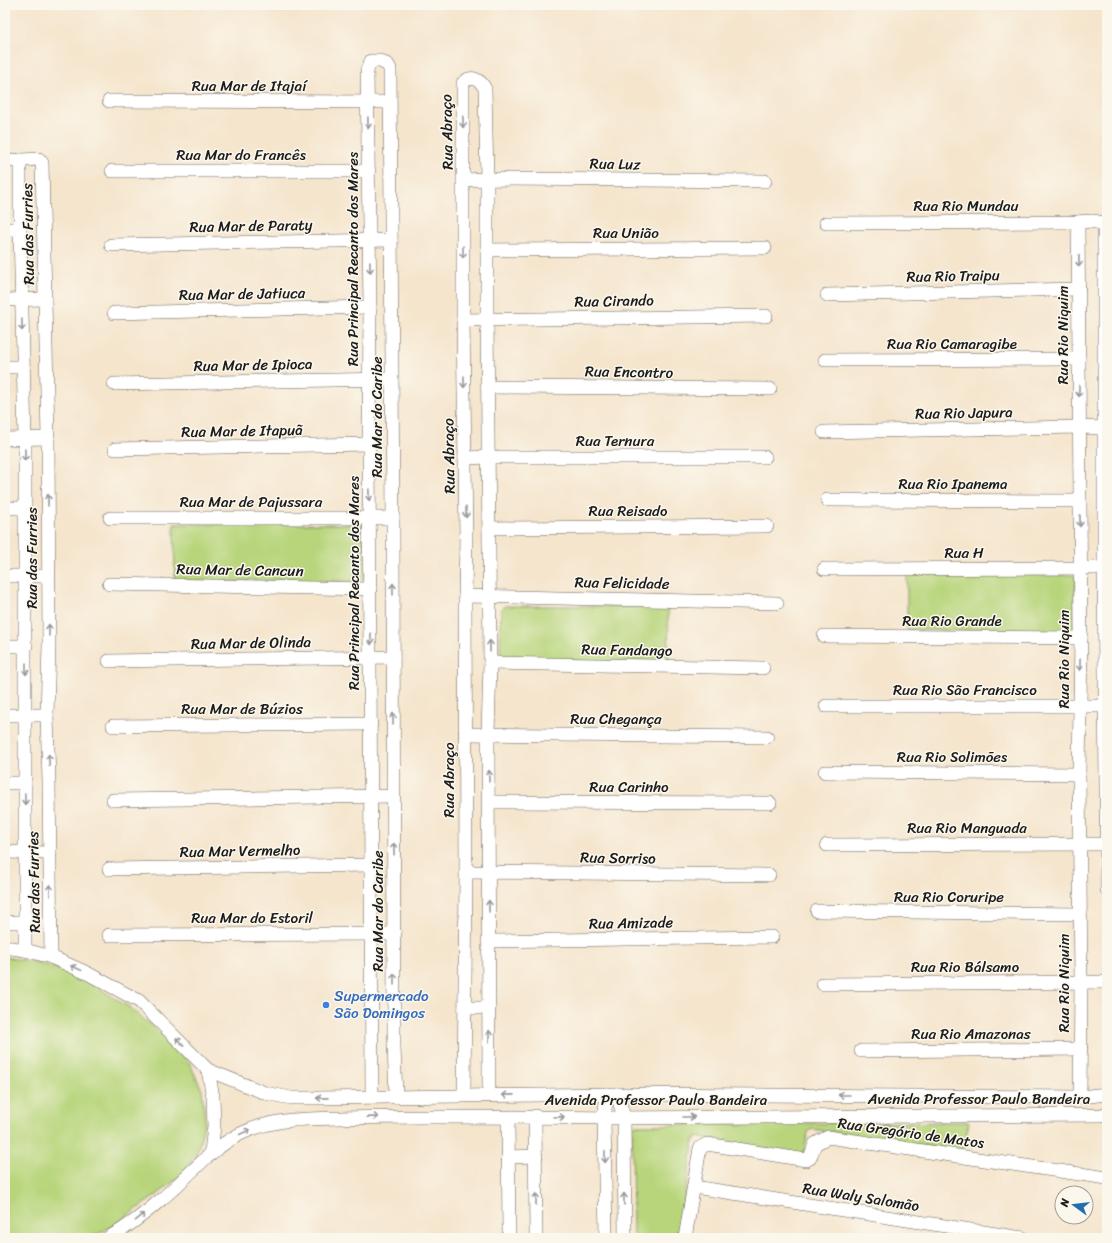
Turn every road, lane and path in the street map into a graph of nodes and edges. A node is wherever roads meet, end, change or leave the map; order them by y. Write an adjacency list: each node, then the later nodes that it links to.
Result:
1 (367, 70): 3 (street, Rua Mar do Caribe); 4 (street, Rua Principal Recanto dos Mares)
2 (109, 101): 4 (street, Rua Mar de Itajaí)
3 (389, 102): 4 (street, Rua Mar de Itajaí); 17 (street, Rua Mar do Caribe)
4 (368, 103): 8 (street, Rua Principal Recanto dos Mares, one-way to 8)
5 (20, 160): 6 (street); 15 (street); 23 (street, Rua das Furries)
6 (5, 161)
7 (112, 171): 8 (street, Rua Mar do Francês)
8 (369, 171): 16 (street, Rua Principal Recanto dos Mares)
9 (487, 179): 10 (street, Rua Luz); 10 (street, Rua Abraço, one-way to 10); 11 (street, Rua Luz); 20 (street, Rua Abraço)
10 (464, 180): 30 (street, Rua Abraço, one-way to 30)
11 (765, 182)
12 (1078, 222): 13 (street, Rua Rio Mundau); 21 (street, Rua Rio Niquim, one-way to 21); 41 (street, Rua Rio Mundau)
13 (826, 223)
14 (5, 229): 15 (street)
15 (20, 229): 25 (street)
16 (370, 240): 17 (street, Rua Mar de Paraty); 18 (street, Rua Mar de Paraty); 26 (street, Rua Principal Recanto dos Mares, one-way to 26)
17 (391, 240): 35 (street, Rua Mar do Caribe)
18 (111, 245)
19 (765, 248): 20 (street, Rua União)
20 (487, 250): 29 (street, Rua Abraço)
21 (1079, 289): 22 (street, Rua Rio Traipu); 31 (street, Rua Rio Niquim)
22 (827, 294)
23 (45, 299): 25 (street); 43 (street, Rua das Furries)
24 (5, 300): 25 (street)
25 (22, 300): 34 (street, one-way to 34)
26 (370, 307): 27 (street, Rua Mar de Jatiuca); 36 (street, Rua Principal Recanto dos Mares)
27 (114, 313)
28 (766, 316): 29 (street, Rua Cirando)
29 (486, 319): 30 (street, Rua Cirando); 38 (street, Rua Abraço)
30 (463, 320): 50 (street, Rua Abraço, one-way to 50)
31 (1079, 359): 32 (street, Rua Rio Camaragibe); 40 (street, Rua Rio Niquim, one-way to 40)
32 (825, 360)
33 (5, 367): 34 (street)
34 (23, 367): 45 (street)
35 (392, 379): 36 (street, Rua Mar de Ipioca); 57 (street, Rua Mar do Caribe)
36 (370, 380): 37 (street, Rua Mar de Ipioca); 46 (street, Rua Principal Recanto dos Mares)
37 (114, 384)
38 (488, 387): 39 (street, Rua Encontro); 48 (street, Rua Abraço)
39 (770, 390)
40 (1080, 427): 41 (street, Rua Rio Japura); 42 (street, Rua Rio Japura); 52 (street, Rua Rio Niquim)
41 (1104, 428): 61 (street)
42 (824, 432)
43 (48, 438): 45 (street); 65 (street, Rua das Furries, one-way to 43)
44 (5, 439): 45 (street)
45 (25, 439): 54 (street, one-way to 54)
46 (369, 444): 47 (street, Rua Mar de Itapuã); 55 (street, Rua Principal Recanto dos Mares, one-way to 55)
47 (115, 449)
48 (488, 457): 49 (street, Rua Ternura); 50 (street, Rua Ternura); 59 (street, Rua Abraço)
49 (765, 457)
50 (465, 458): 68 (street, Rua Abraço, one-way to 68)
51 (827, 500): 52 (street, Rua Rio Ipanema)
52 (1080, 501): 60 (street, Rua Rio Niquim, one-way to 60)
53 (5, 508): 54 (street)
54 (25, 508): 64 (street)
55 (370, 517): 56 (street, Rua Mar de Pajussara); 57 (street, Rua Mar de Pajussara); 67 (street, Rua Principal Recanto dos Mares)
56 (110, 518)
57 (393, 518): 76 (street, Rua Mar do Caribe, one-way to 57)
58 (767, 526): 59 (street, Rua Reisado)
59 (489, 528): 69 (street, Rua Abraço)
60 (1080, 568): 61 (street, Rua H); 62 (street, Rua H); 72 (street, Rua Rio Niquim)
61 (1104, 568): 82 (street)
62 (824, 569)
63 (5, 576): 64 (street)
64 (26, 576): 65 (street); 74 (street)
65 (48, 576): 85 (street, Rua das Furries, one-way to 65)
66 (109, 584): 67 (street, Rua Mar de Cancun)
67 (370, 589): 75 (street, Rua Principal Recanto dos Mares, one-way to 75)
68 (465, 596): 69 (street, Rua Felicidade); 88 (street, Rua Abraço)
69 (490, 596): 70 (street, Rua Felicidade); 78 (street, Rua Abraço, one-way to 69)
70 (777, 603)
71 (824, 636): 72 (street, Rua Rio Grande)
72 (1081, 638): 81 (street, Rua Rio Niquim, one-way to 81)
73 (5, 646): 74 (street)
74 (26, 646): 83 (street, one-way to 83)
75 (371, 657): 76 (street, Rua Mar de Olinda); 77 (street, Rua Mar de Olinda); 86 (street, Rua Principal Recanto dos Mares)
76 (394, 657): 95 (street, Rua Mar do Caribe, one-way to 76)
77 (110, 661)
78 (490, 663): 79 (street, Rua Fandango); 89 (street, Rua Abraço)
79 (763, 668)
80 (826, 706): 81 (street, Rua Rio São Francisco)
81 (1079, 706): 82 (street, Rua Rio São Francisco); 92 (street, Rua Rio Niquim)
82 (1105, 706): 102 (street)
83 (26, 714): 84 (street); 85 (street); 94 (street)
84 (5, 715)
85 (47, 715): 105 (street, Rua das Furries, one-way to 85)
86 (371, 724): 87 (street, Rua Mar de Búzios); 96 (street, Rua Principal Recanto dos Mares)
87 (113, 726)
88 (465, 734): 89 (street, Rua Chegança); 108 (street, Rua Abraço)
89 (488, 734): 90 (street, Rua Chegança); 98 (street, Rua Abraço, one-way to 89)
90 (767, 737)
91 (825, 772): 92 (street, Rua Rio Solimões)
92 (1079, 774): 101 (street, Rua Rio Niquim)
93 (5, 782): 94 (street)
94 (25, 783): 104 (street, one-way to 104)
95 (393, 796): 96 (street); 117 (street, Rua Mar do Caribe, one-way to 95)
96 (370, 797): 97 (street); 106 (street, Rua Principal Recanto dos Mares)
97 (113, 800)
98 (489, 802): 99 (street, Rua Carinho); 109 (street, Rua Abraço)
99 (770, 803)
100 (827, 844): 101 (street, Rua Rio Manguada)
101 (1079, 844): 102 (street, Rua Rio Manguada); 113 (street, Rua Rio Niquim)
102 (1106, 844): 111 (street)
103 (5, 852): 104 (street)
104 (26, 852): 105 (street); 115 (street)
105 (50, 853): 123 (street, Rua das Furries, one-way to 105)
106 (371, 865): 107 (street, Rua Mar Vermelho); 116 (street, Rua Principal Recanto dos Mares)
107 (109, 869)
108 (466, 872): 109 (street, Rua Sorriso); 127 (street, Rua Abraço)
109 (488, 872): 110 (street, Rua Sorriso); 120 (street, Rua Abraço, one-way to 109)
110 (770, 876)
111 (1107, 890)
112 (817, 912): 113 (street, Rua Rio Coruripe)
113 (1080, 914): 124 (street, Rua Rio Niquim)
114 (5, 922): 115 (street)
115 (26, 926): 122 (street)
116 (372, 934): 117 (street, Rua Mar do Estoril); 118 (street, Rua Mar do Estoril); 130 (street, Rua Principal Recanto dos Mares)
117 (394, 934): 129 (street, Rua Mar do Caribe, one-way to 117)
118 (109, 935)
119 (772, 937): 120 (street, Rua Amizade)
120 (489, 941): 128 (street, Rua Abraço)
121 (5, 947): 122 (street)
122 (25, 950): 123 (street)
123 (51, 957): 133 (street, one-way to 123)
124 (1081, 982): 125 (street, Rua Rio Bálsamo); 126 (street, Rua Rio Bálsamo); 131 (street, Rua Rio Niquim)
125 (1107, 982)
126 (823, 984)
127 (465, 1008): 128 (street); 136 (street, Rua Abraço)
128 (489, 1008): 137 (street, Rua Abraço, one-way to 128)
129 (394, 1048): 130 (street); 139 (street, Rua Mar do Caribe)
130 (373, 1049): 138 (street, Rua Principal Recanto dos Mares)
131 (1080, 1049): 132 (street, Rua Rio Amazonas); 140 (street, Rua Rio Niquim)
132 (861, 1051)
133 (208, 1070): 138 (street, Avenida Professor Paulo Bandeira, one-way to 133); 146 (street)
134 (612, 1094): 137 (street, Avenida Professor Paulo Bandeira, one-way to 137); 140 (street, Avenida Professor Paulo Bandeira, one-way to 134); 143 (street); 145 (street)
135 (1107, 1094): 140 (street, Avenida Professor Paulo Bandeira)
136 (464, 1095): 137 (street, Avenida Professor Paulo Bandeira); 139 (street, Avenida Professor Paulo Bandeira)
137 (489, 1095)
138 (372, 1097): 139 (street, Avenida Professor Paulo Bandeira)
139 (396, 1097)
140 (1080, 1097)
141 (1107, 1113): 143 (street, Avenida Professor Paulo Bandeira, one-way to 141)
142 (535, 1116): 144 (street, Avenida Professor Paulo Bandeira); 145 (street, Avenida Professor Paulo Bandeira, one-way to 145); 147 (street)
143 (624, 1117): 145 (street, Avenida Professor Paulo Bandeira); 155 (street, one-way to 143)
144 (508, 1118): 146 (street, Avenida Professor Paulo Bandeira, one-way to 144); 148 (street)
145 (604, 1118): 154 (street, one-way to 154)
146 (211, 1152): 151 (street, Avenida Professor Paulo Bandeira, one-way to 146)
147 (536, 1156): 148 (street); 153 (street, one-way to 147)
148 (508, 1157): 152 (street)
149 (1107, 1178): 150 (street, Rua Gregório de Matos)
150 (694, 1187): 156 (street); 157 (street, Rua Waly Salomão)
151 (108, 1238)
152 (509, 1238)
153 (536, 1238)
154 (606, 1238)
155 (625, 1238)
156 (685, 1238)
157 (1023, 1238)

